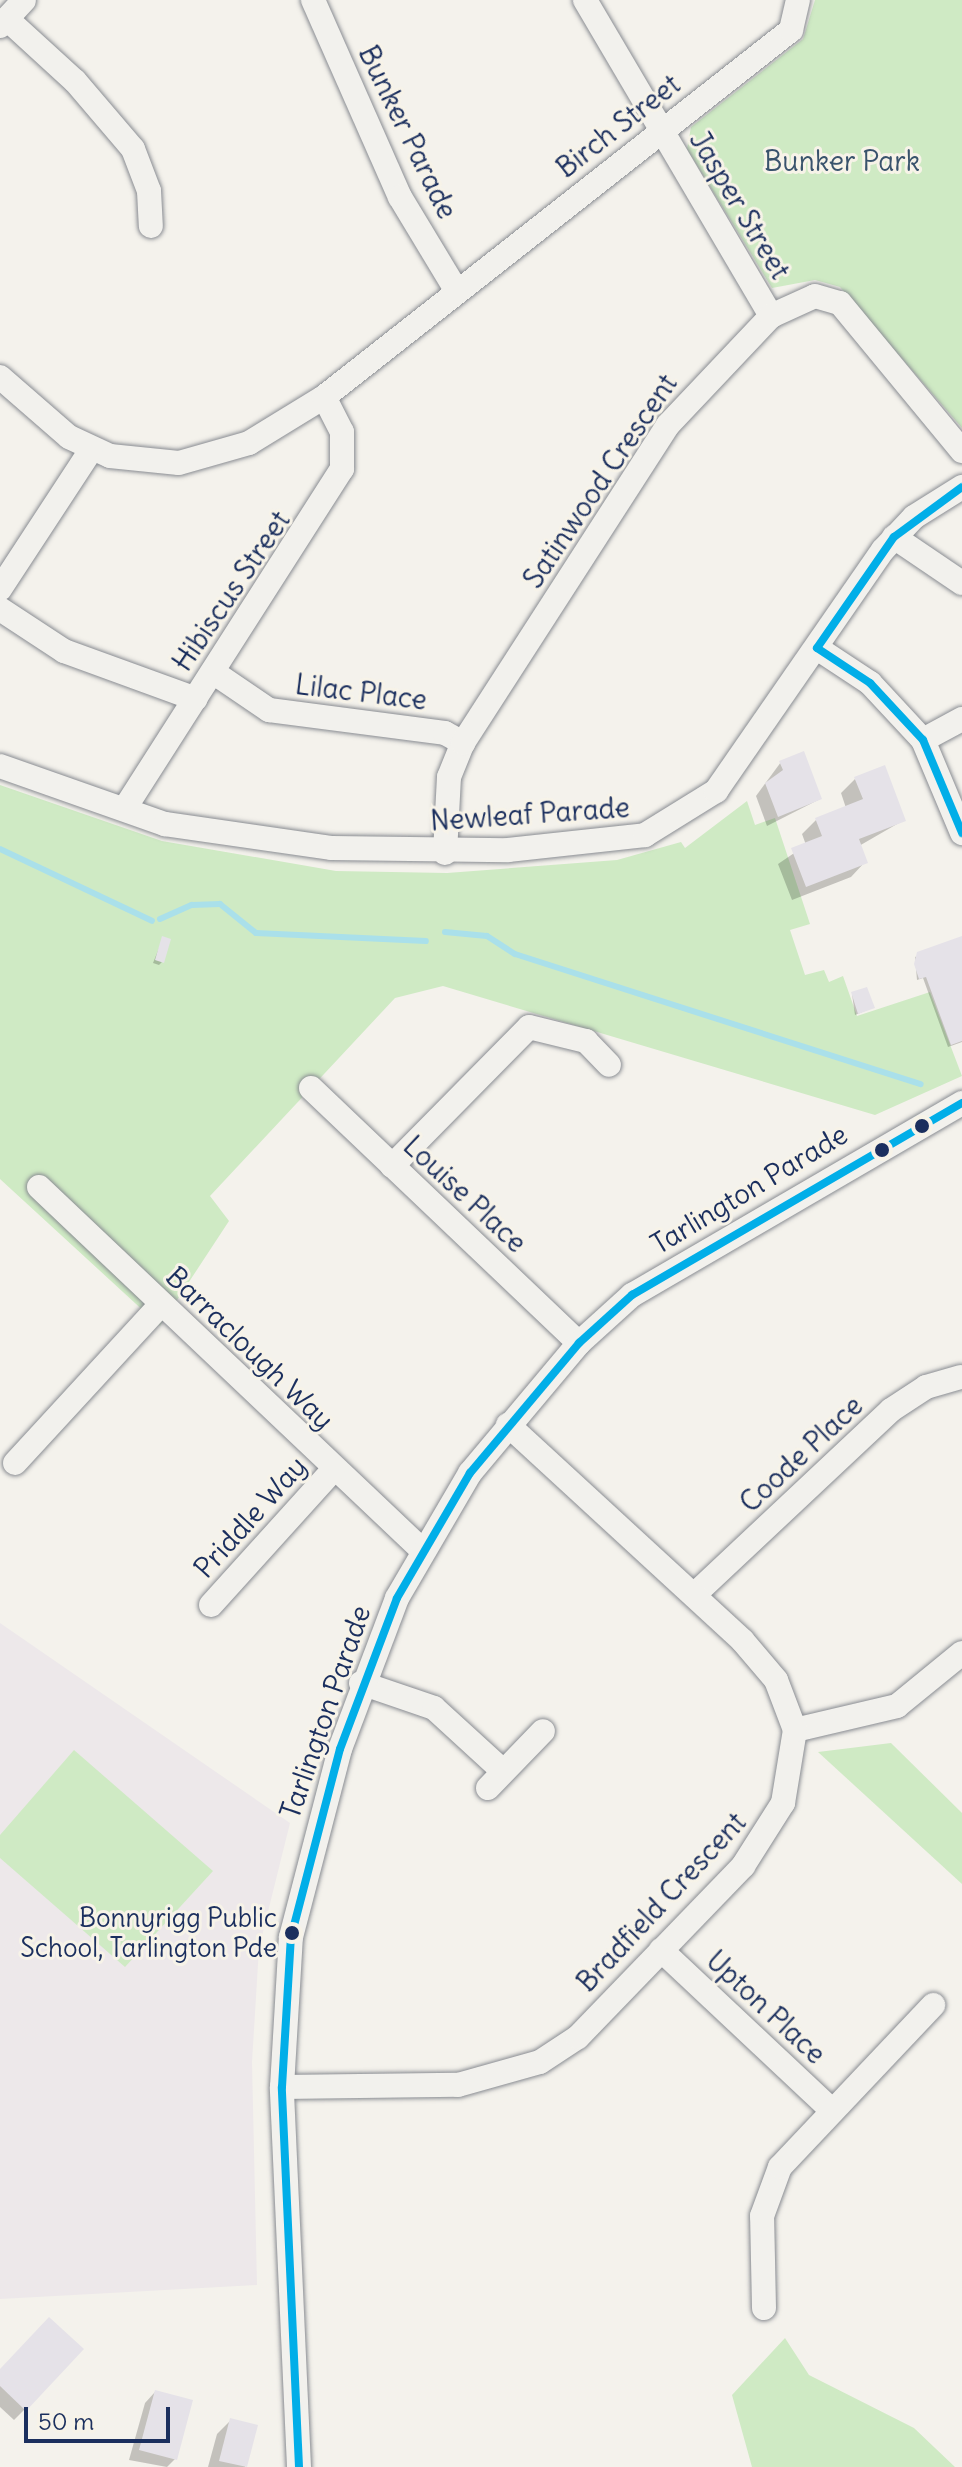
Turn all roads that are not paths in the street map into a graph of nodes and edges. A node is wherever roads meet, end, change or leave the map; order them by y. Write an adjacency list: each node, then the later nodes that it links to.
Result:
1 (24, 0): 5 (street)
2 (313, 0): 8 (street, Bunker Parade)
3 (585, 0): 6 (street, Jasper Street)
4 (798, 0): 6 (street, Birch Street)
5 (3, 22): 7 (street)
6 (661, 131): 8 (street, Birch Street); 9 (street, Jasper Street)
7 (151, 226)
8 (455, 288): 11 (street, Birch Street)
9 (771, 316): 13 (street, Satinwood Crescent); 24 (street, Satinwood Crescent)
10 (0, 377): 12 (street)
11 (324, 397): 12 (street, Birch Street); 20 (street, Hibiscus Street)
12 (91, 450): 17 (street)
13 (962, 451)
14 (962, 487): 15 (street, Newleaf Parade)
15 (894, 537): 16 (street); 19 (street, Newleaf Parade)
16 (962, 583)
17 (0, 589)
18 (0, 609): 21 (street)
19 (817, 648): 23 (street); 28 (street, Newleaf Parade)
20 (213, 672): 21 (street, Hibiscus Street); 24 (street, Lilac Place)
21 (196, 699): 26 (street, Hibiscus Street)
22 (962, 719): 23 (street)
23 (923, 740): 27 (street)
24 (463, 743): 28 (street, Satinwood Crescent)
25 (0, 766): 26 (street, Newleaf Parade)
26 (125, 808): 28 (street, Newleaf Parade)
27 (962, 833)
28 (445, 853)
29 (609, 1065): 32 (street)
30 (311, 1088): 32 (street, Louise Place)
31 (962, 1103): 35 (street, Tarlington Parade)
32 (392, 1166): 35 (street, Louise Place)
33 (39, 1187): 34 (street, Barraclough Way)
34 (161, 1304): 38 (street); 39 (street, Barraclough Way)
35 (579, 1343): 37 (street, Tarlington Parade)
36 (961, 1377): 41 (street, Coode Place)
37 (508, 1425): 40 (street, Tarlington Parade); 41 (street, Bradfield Crescent)
38 (15, 1463)
39 (333, 1470): 40 (street, Barraclough Way); 42 (street, Priddle Way)
40 (422, 1550): 44 (street, Tarlington Parade)
41 (694, 1595): 45 (street, Bradfield Crescent)
42 (211, 1605)
43 (962, 1653): 45 (street)
44 (361, 1683): 46 (street); 49 (street, Tarlington Parade)
45 (795, 1730): 47 (street, Bradfield Crescent)
46 (543, 1731)
47 (661, 1950): 49 (street, Bradfield Crescent); 50 (street, Upton Place)
48 (933, 2005): 50 (street, Upton Place)
49 (282, 2087): 52 (street, Tarlington Parade)
50 (829, 2108): 51 (street, Upton Place)
51 (764, 2308)
52 (299, 2467)

